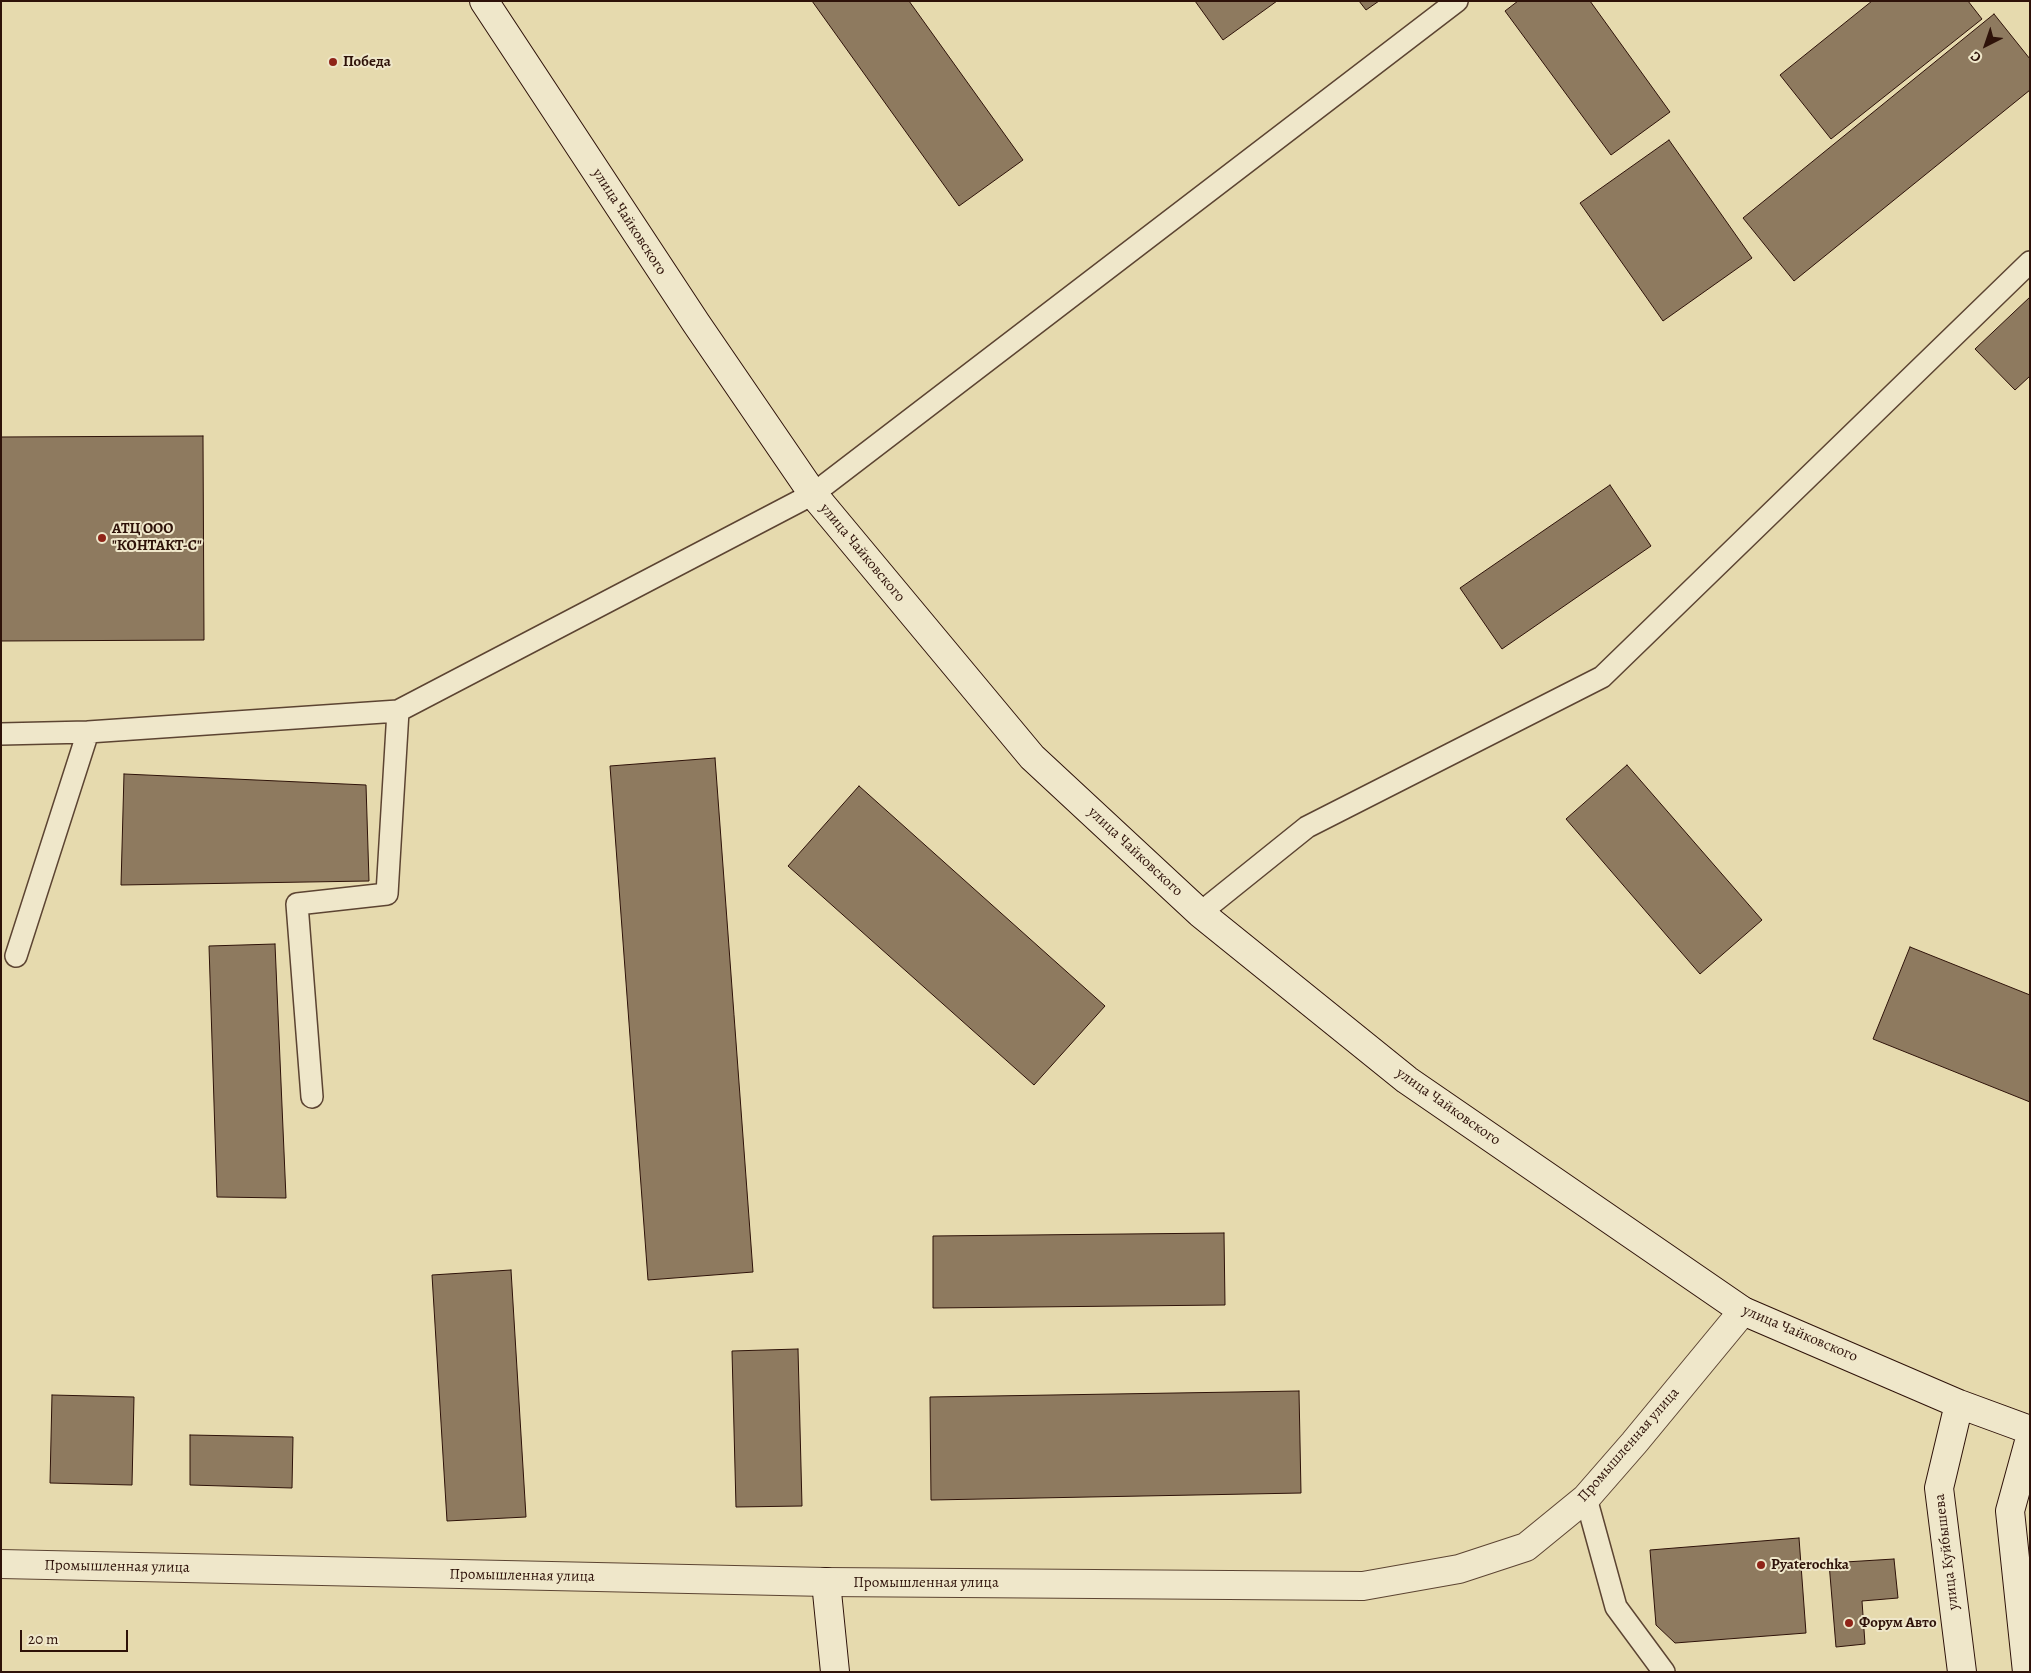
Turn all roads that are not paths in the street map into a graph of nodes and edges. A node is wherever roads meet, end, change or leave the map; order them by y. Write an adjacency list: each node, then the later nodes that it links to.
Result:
1 (484, 1): 4 (main road, улица Чайковского)
2 (1457, 1): 4 (lane)
3 (2030, 262): 8 (lane)
4 (813, 494): 5 (lane); 8 (main road, улица Чайковского)
5 (398, 711): 6 (lane); 10 (lane)
6 (88, 732): 7 (lane); 9 (lane)
7 (1, 734)
8 (1200, 913): 11 (main road, улица Чайковского)
9 (16, 956)
10 (312, 1097)
11 (1743, 1312): 12 (main road, улица Чайковского); 15 (main road, Промышленная улица)
12 (1959, 1404): 13 (main road, улица Чайковского); 20 (main road, улица Куйбышева)
13 (2030, 1430)
14 (2030, 1438): 21 (main road)
15 (1586, 1498): 17 (main road, Промышленная улица); 19 (lane)
16 (1, 1564): 17 (main road, Промышленная улица)
17 (826, 1582): 18 (main road)
18 (835, 1672)
19 (1664, 1672)
20 (1962, 1672)
21 (2028, 1672)

